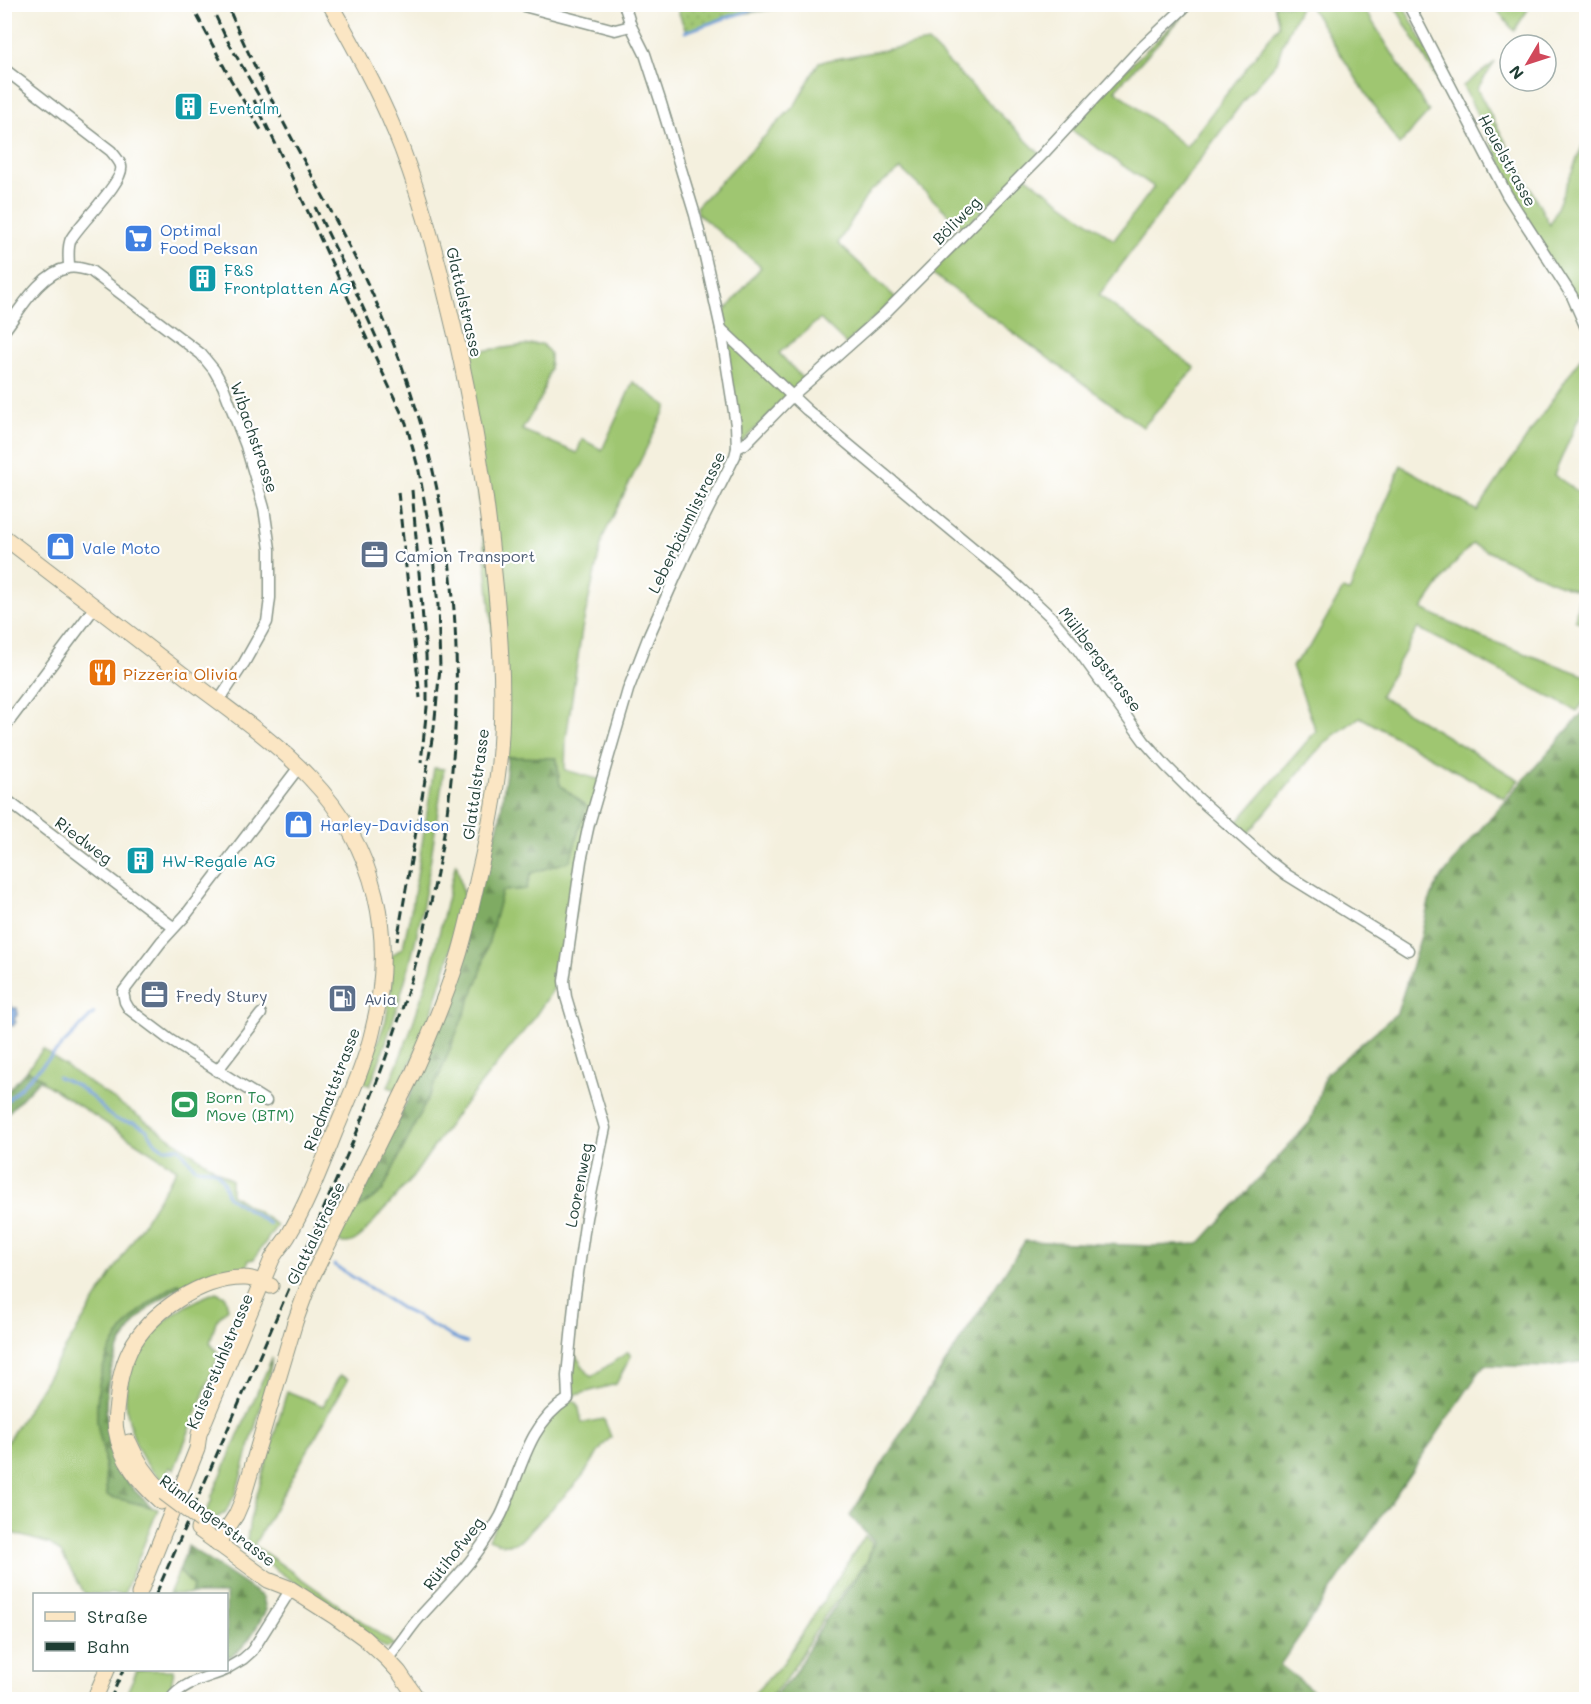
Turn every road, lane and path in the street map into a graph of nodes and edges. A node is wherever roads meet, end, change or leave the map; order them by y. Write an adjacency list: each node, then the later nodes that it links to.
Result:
1 (330, 4): 28 (street, Glattalstrasse)
2 (516, 4): 6 (street)
3 (624, 4): 6 (street, Leberbäumlistrasse)
4 (1188, 4): 12 (street, Böliweg)
5 (1408, 4): 9 (street, Heuelstrasse)
6 (631, 26): 10 (street, Leberbäumlistrasse)
7 (4, 69): 8 (street)
8 (69, 267): 11 (street); 16 (street, Wibachstrasse)
9 (1587, 328)
10 (721, 329): 12 (street, Mülibergstrasse); 13 (street, Leberbäumlistrasse)
11 (4, 331)
12 (792, 396): 13 (street, Böliweg); 21 (street, Mülibergstrasse)
13 (737, 448): 22 (street, Leberbäumlistrasse)
14 (4, 537): 15 (street, Riedmattstrasse)
15 (95, 607): 16 (street, Riedmattstrasse); 17 (street)
16 (218, 702): 18 (street, Riedmattstrasse)
17 (4, 728)
18 (299, 767): 20 (street); 26 (street, Riedmattstrasse)
19 (4, 798): 20 (street, Riedweg)
20 (173, 927): 24 (street)
21 (1408, 950)
22 (564, 981): 27 (street, Loorenweg)
23 (261, 1014): 24 (street)
24 (217, 1071): 25 (street)
25 (266, 1101)
26 (266, 1284): 28 (street, Rümlangerstrasse); 30 (street, Kaiserstuhlstrasse)
27 (568, 1399): 31 (street, Rütihofweg)
28 (220, 1540): 29 (street, Rümlangerstrasse)
29 (291, 1589): 31 (street, Rümlangerstrasse); 32 (street)
30 (139, 1593)
31 (387, 1659): 37 (street, Rümlangerstrasse)
32 (228, 1668)
33 (107, 1671): 35 (street)
34 (221, 1671): 36 (street)
35 (94, 1700)
36 (170, 1700)
37 (418, 1700)

